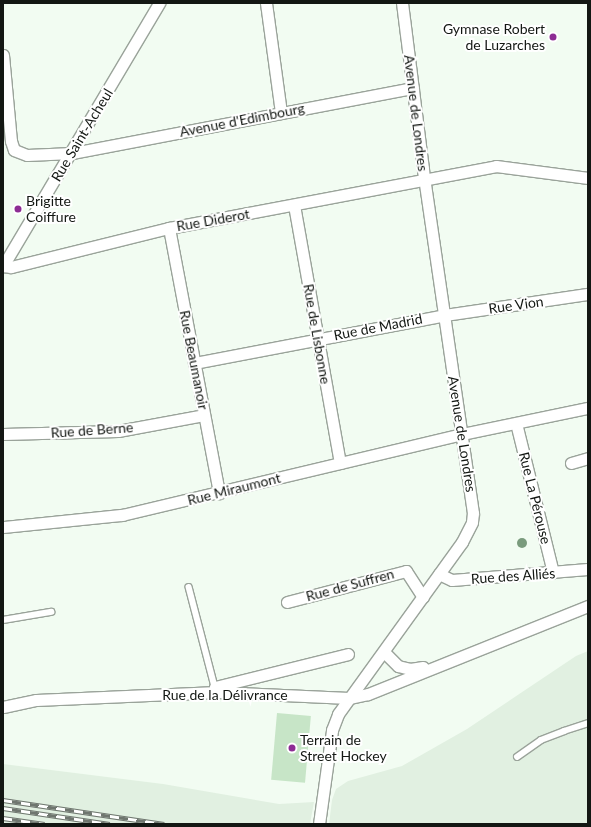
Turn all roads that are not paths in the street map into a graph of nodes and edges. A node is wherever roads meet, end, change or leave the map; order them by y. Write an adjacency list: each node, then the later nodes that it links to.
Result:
1 (159, 3): 7 (street, Rue Saint-Acheul)
2 (266, 3): 6 (street)
3 (402, 3): 5 (street, Avenue de Londres)
4 (3, 55): 7 (street, Avenue d'Edimbourg)
5 (413, 88): 6 (street, Avenue d'Edimbourg); 9 (street, Avenue de Londres)
6 (281, 113): 7 (street, Avenue d'Edimbourg)
7 (72, 153): 12 (street, Rue Saint-Acheul)
8 (588, 178): 9 (street, Rue Diderot)
9 (425, 180): 10 (street, Rue Diderot); 14 (street, Avenue de Londres)
10 (294, 205): 11 (street, Rue Diderot); 15 (street, Rue de Lisbonne)
11 (168, 228): 12 (street, Rue Diderot); 16 (street, Rue Beaumanoir)
12 (3, 266)
13 (588, 294): 14 (street, Rue Vion)
14 (445, 315): 15 (street, Rue de Madrid); 21 (street, Avenue de Londres)
15 (318, 339): 16 (street, Rue de Madrid); 23 (street, Rue de Lisbonne)
16 (194, 364): 18 (street, Rue Beaumanoir)
17 (588, 408): 19 (street, Rue Miraumont)
18 (204, 414): 20 (street, Rue de Berne); 25 (street, Rue Beaumanoir)
19 (516, 423): 21 (street, Rue Miraumont); 28 (street, Rue La Pérouse)
20 (3, 434)
21 (462, 434): 23 (street, Rue Miraumont); 29 (street, Avenue de Londres)
22 (588, 458): 24 (street)
23 (340, 462): 25 (street, Rue Miraumont)
24 (571, 463)
25 (219, 493): 26 (street, Rue Miraumont)
26 (3, 527)
27 (588, 569): 28 (street, Rue des Alliés)
28 (553, 573): 29 (street, Rue des Alliés)
29 (439, 574): 31 (street, Avenue de Londres)
30 (190, 587): 39 (lane)
31 (423, 597): 32 (street, Rue de Suffren); 36 (street, Avenue de Londres)
32 (287, 602)
33 (588, 606): 38 (street, Rue de la Délivrance)
34 (51, 612): 35 (lane)
35 (3, 620)
36 (384, 652): 38 (street, Rue de la Délivrance); 40 (street, Avenue de Londres)
37 (348, 654): 39 (street)
38 (442, 663): 40 (street, Rue de la Délivrance)
39 (216, 690): 40 (street, Rue de la Délivrance); 41 (street, Rue de la Délivrance)
40 (349, 698): 44 (street, Avenue de Londres)
41 (3, 707)
42 (588, 723): 43 (lane)
43 (517, 756)
44 (319, 824)

